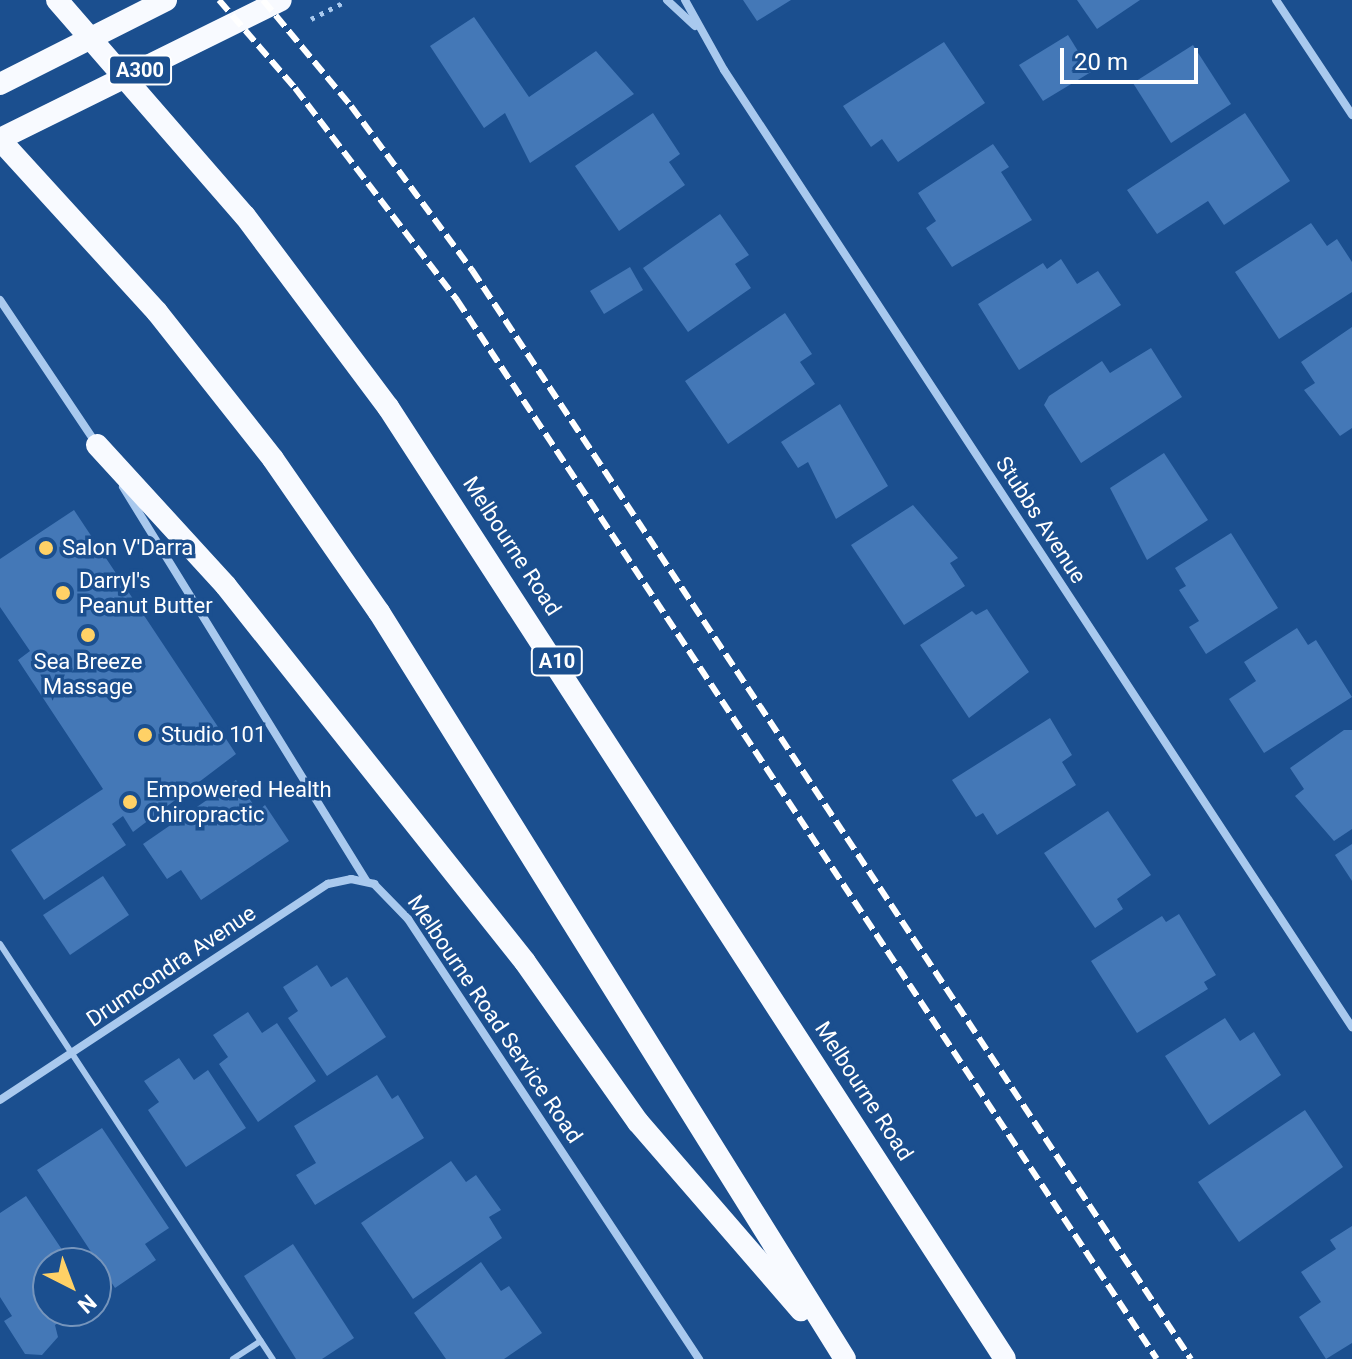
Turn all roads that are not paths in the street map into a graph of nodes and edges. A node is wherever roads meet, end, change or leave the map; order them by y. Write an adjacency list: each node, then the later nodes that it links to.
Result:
1 (57, 0): 23 (highway, Melbourne Road / A10)
2 (166, 0): 8 (highway, A300)
3 (281, 0): 10 (highway, A300)
4 (667, 0): 7 (street, Stubbs Avenue)
5 (685, 0): 7 (street, Stubbs Avenue)
6 (1276, 0): 9 (street)
7 (701, 32): 15 (street, Stubbs Avenue)
8 (0, 84)
9 (1352, 115)
10 (0, 140): 22 (highway)
11 (0, 300): 12 (street, Melbourne Road Service Road)
12 (97, 445): 13 (street, Melbourne Road Service Road); 22 (highway)
13 (366, 881): 16 (street, Drumcondra Avenue); 21 (street, Melbourne Road Service Road)
14 (0, 944): 16 (lane)
15 (1352, 1027)
16 (72, 1053): 17 (street, Drumcondra Avenue); 18 (lane)
17 (0, 1100)
18 (261, 1341): 19 (lane); 20 (lane)
19 (233, 1359)
20 (273, 1359)
21 (699, 1359)
22 (844, 1359)
23 (1005, 1359)

